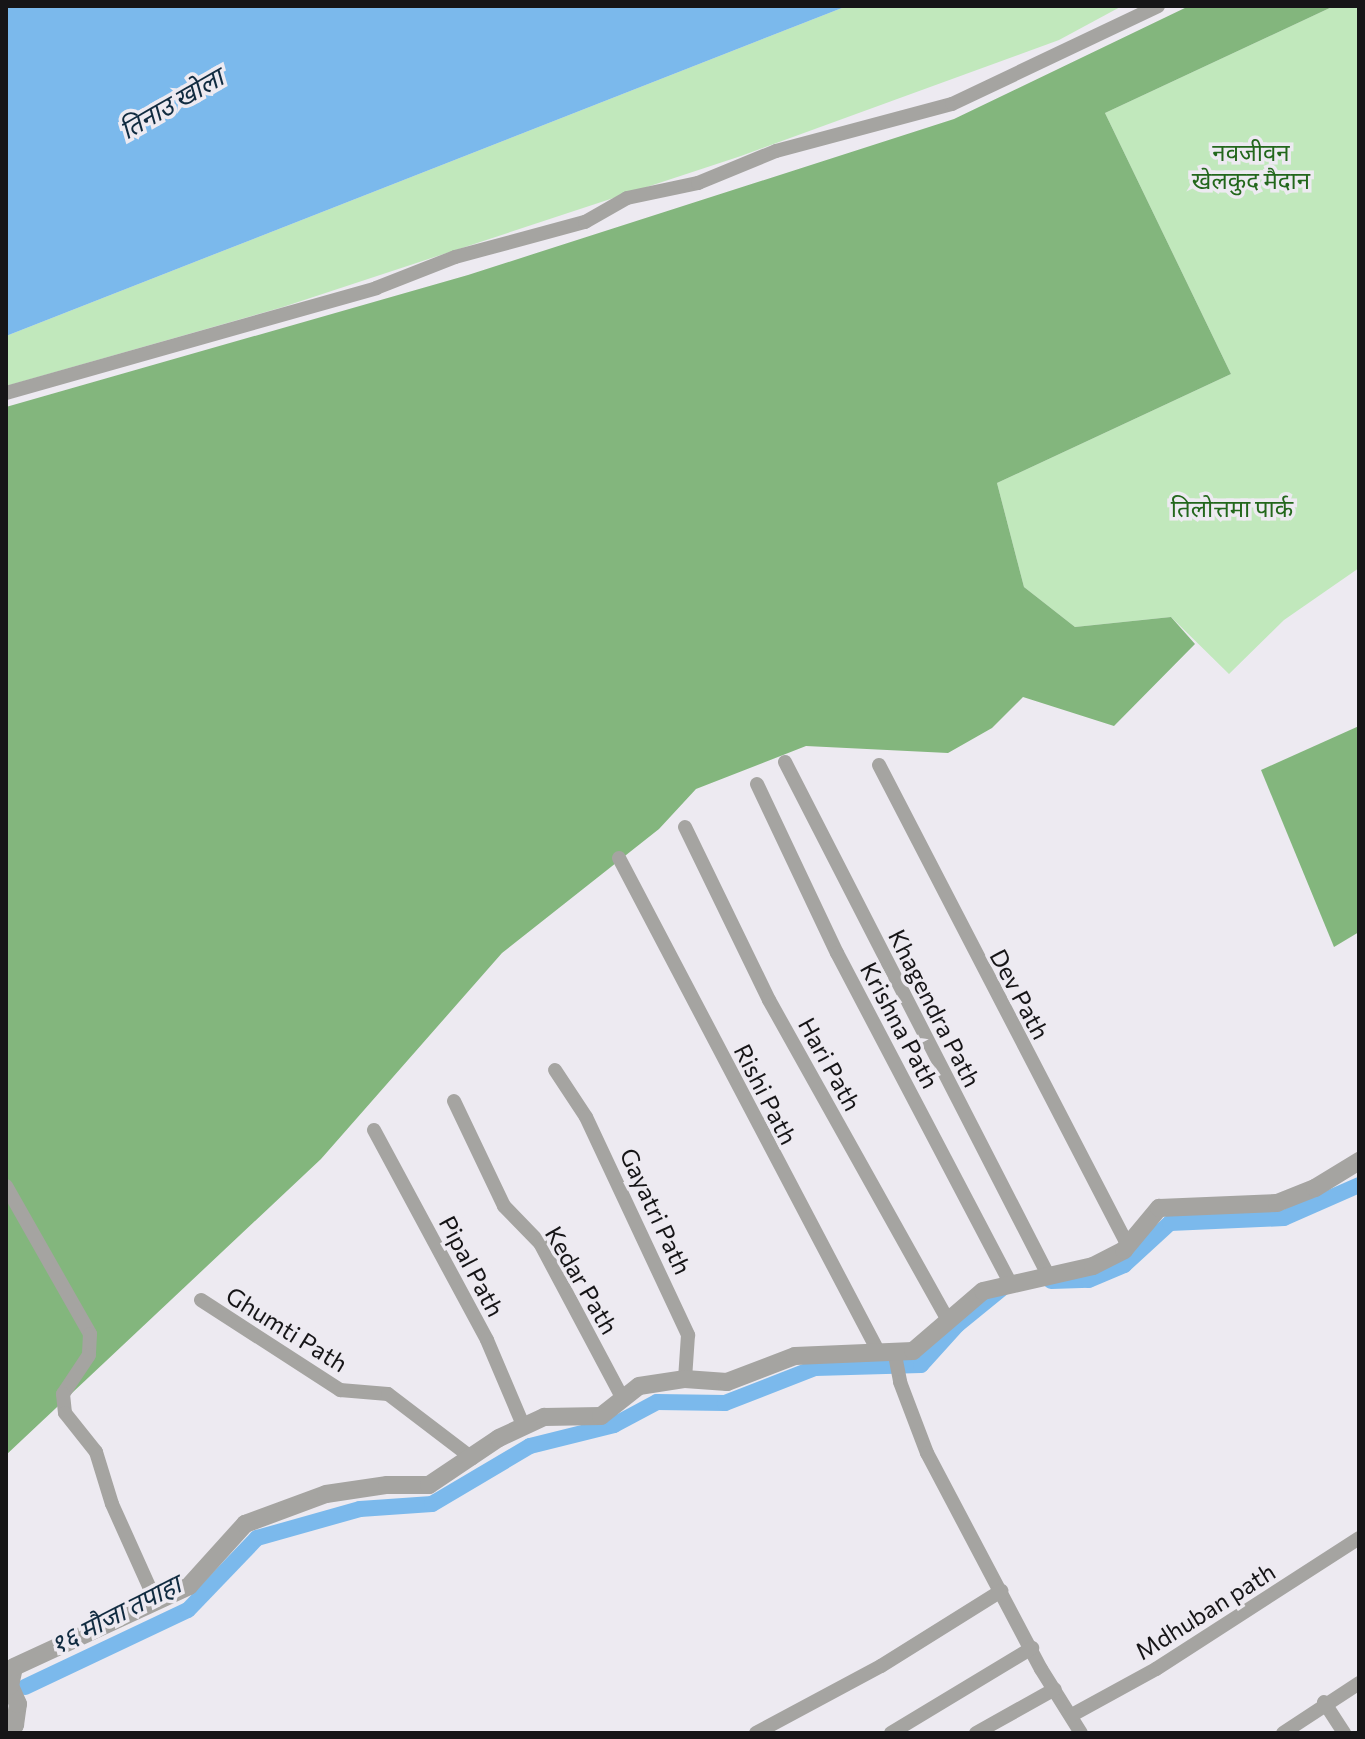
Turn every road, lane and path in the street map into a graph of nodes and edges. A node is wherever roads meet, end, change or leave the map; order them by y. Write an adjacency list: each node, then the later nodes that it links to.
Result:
1 (1158, 6): 2 (street)
2 (6, 393)
3 (785, 762): 14 (street, Khagendra Path)
4 (879, 765): 13 (street, Dev Path)
5 (757, 784): 15 (street, Krishna Path)
6 (685, 827): 17 (street, Hari Path)
7 (619, 858): 18 (street, Rishi Path)
8 (555, 1070): 19 (street, Gayatri Path)
9 (454, 1101): 20 (street, Kedar Path)
10 (374, 1130): 21 (street, Pipal Path)
11 (1359, 1161): 13 (street)
12 (6, 1186): 25 (street)
13 (1126, 1242): 14 (street)
14 (1047, 1273): 15 (street)
15 (1010, 1283): 17 (street)
16 (201, 1300): 22 (street, Ghumti Path)
17 (947, 1319): 18 (street)
18 (885, 1350): 19 (street); 24 (street, Rishi Path)
19 (685, 1379): 20 (street)
20 (623, 1399): 21 (street)
21 (524, 1427): 22 (street)
22 (472, 1458): 25 (street)
23 (1359, 1538): 31 (street, Mdhuban path)
24 (1001, 1591): 26 (street, Rishi Path); 33 (street)
25 (156, 1602): 28 (street)
26 (1032, 1648): 29 (street, Rishi Path); 34 (street)
27 (1359, 1683): 30 (street)
28 (8, 1687): 32 (street)
29 (1055, 1689): 31 (street, Rishi Path); 35 (street)
30 (1324, 1702): 37 (street); 38 (street)
31 (1072, 1715): 36 (street, Rishi Path)
32 (15, 1730)
33 (756, 1733)
34 (891, 1733)
35 (976, 1733)
36 (1081, 1733)
37 (1283, 1733)
38 (1344, 1733)

